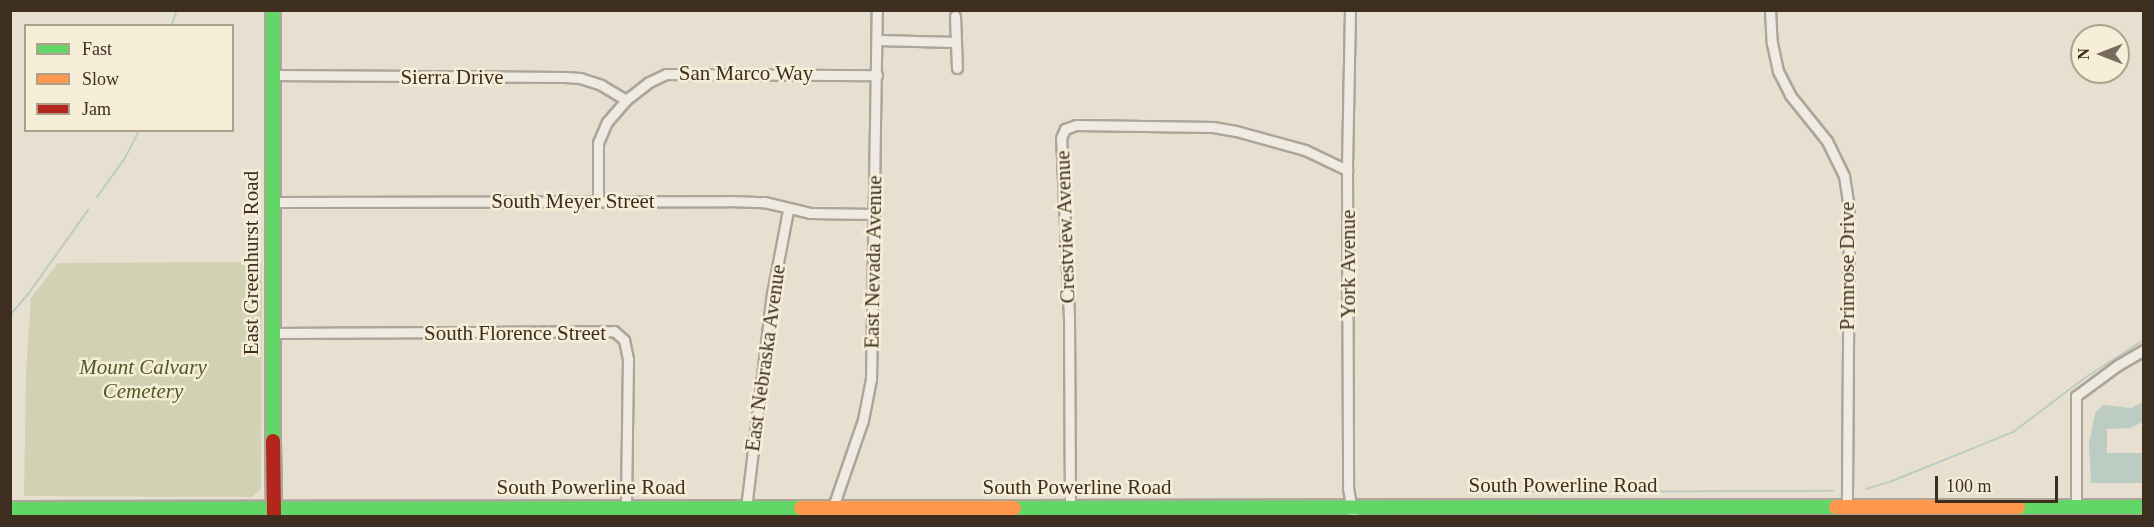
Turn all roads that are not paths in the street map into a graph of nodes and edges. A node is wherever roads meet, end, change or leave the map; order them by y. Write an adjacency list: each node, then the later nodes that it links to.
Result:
1 (273, 10): 9 (street, East Greenhurst Road)
2 (877, 10): 6 (street, East Nevada Avenue)
3 (1350, 10): 12 (street, York Avenue)
4 (1770, 10): 19 (street, Primrose Drive)
5 (955, 16): 7 (street)
6 (877, 40): 7 (street); 10 (street, East Nevada Avenue)
7 (955, 42): 8 (street)
8 (957, 68)
9 (273, 75): 11 (street, Sierra Drive); 14 (street, East Greenhurst Road)
10 (877, 75): 11 (street, San Marco Way); 16 (street, East Nevada Avenue)
11 (626, 100): 13 (street, San Marco Way)
12 (1347, 170): 24 (street, Crestview Avenue); 27 (street, York Avenue)
13 (598, 201): 14 (street, South Meyer Street); 15 (street, South Meyer Street)
14 (272, 202): 17 (street, East Greenhurst Road)
15 (788, 210): 16 (street, South Meyer Street); 23 (street, East Nebraska Avenue)
16 (873, 214): 26 (street, East Nevada Avenue)
17 (272, 333): 22 (street, South Florence Street); 28 (street, East Greenhurst Road)
18 (2144, 351): 25 (street)
19 (1847, 507): 25 (street, South Powerline Road); 27 (street, South Powerline Road)
20 (2144, 507): 25 (street, South Powerline Road)
21 (10, 508): 28 (street, South Powerline Road)
22 (626, 508): 23 (street, South Powerline Road); 28 (street, South Powerline Road)
23 (746, 508): 26 (street, South Powerline Road)
24 (1071, 508): 26 (street, South Powerline Road); 27 (street, South Powerline Road)
25 (2076, 508)
26 (832, 512)
27 (1353, 512)
28 (275, 513)

